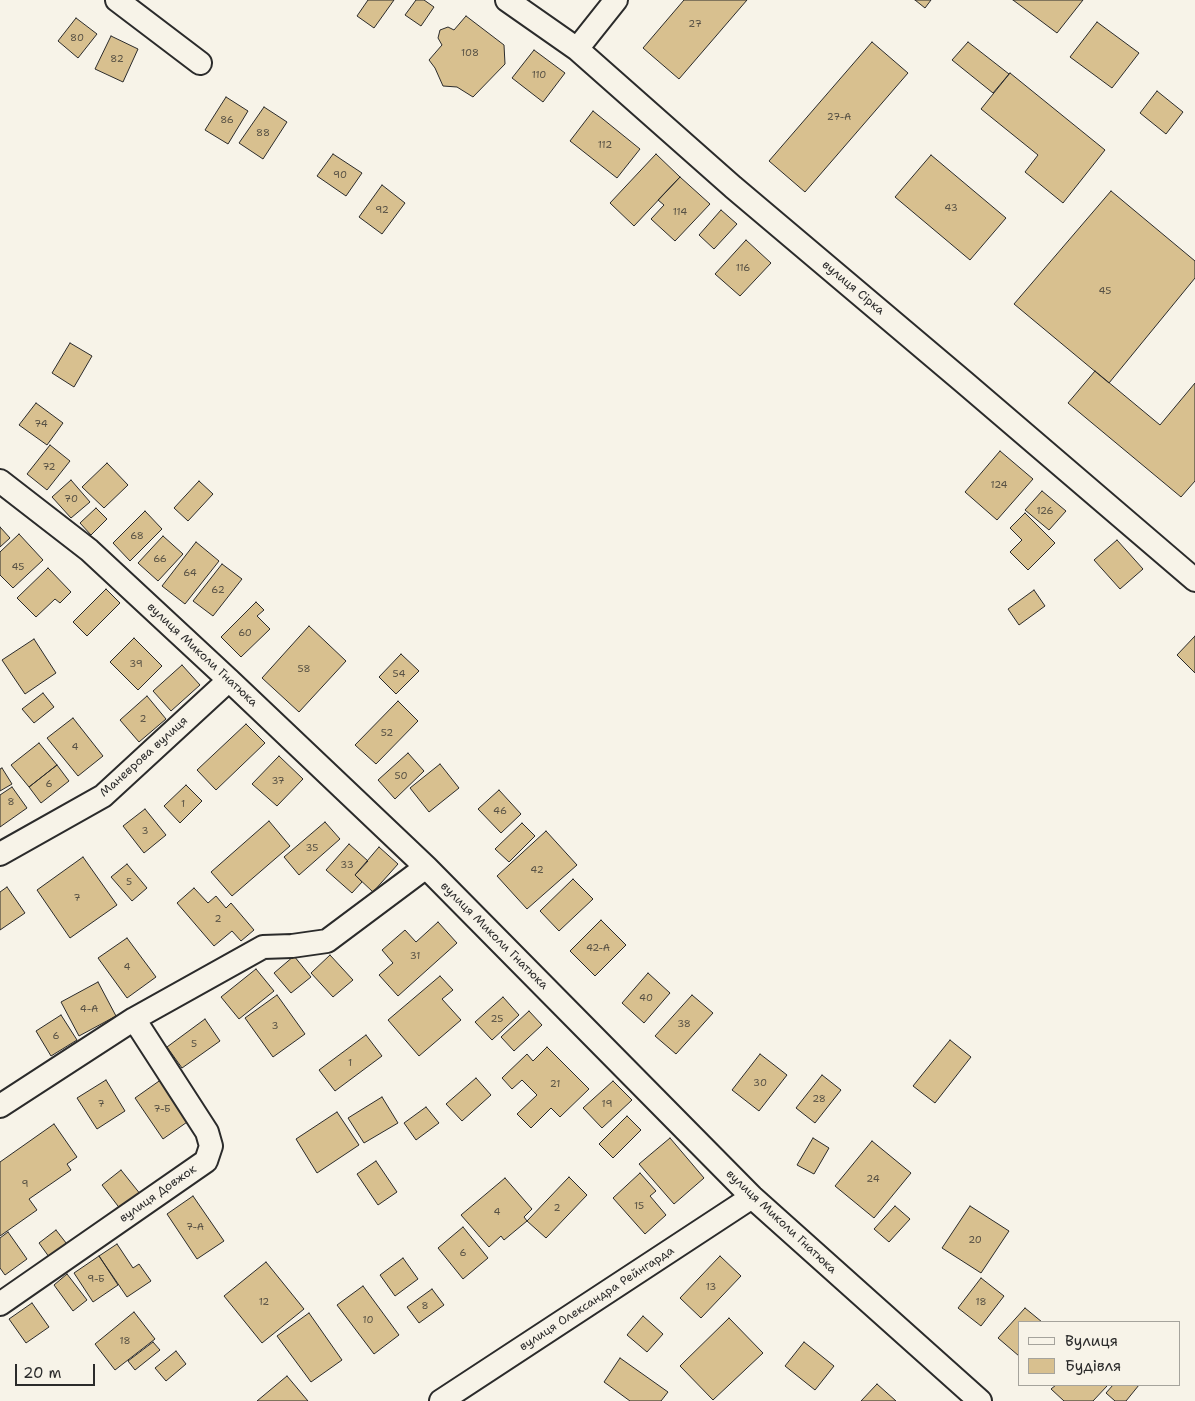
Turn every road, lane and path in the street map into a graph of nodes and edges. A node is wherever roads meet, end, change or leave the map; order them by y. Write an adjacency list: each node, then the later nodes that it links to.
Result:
1 (117, 0): 5 (street)
2 (507, 0): 4 (street, вулиця Сірка)
3 (616, 0): 4 (street)
4 (576, 49): 7 (street, вулиця Сірка)
5 (200, 63)
6 (0, 481): 8 (street, вулиця Миколи Гнатюка)
7 (1195, 580)
8 (229, 680): 9 (street, Маневрова вулиця); 10 (street, вулиця Миколи Гнатюка)
9 (0, 854)
10 (426, 867): 11 (street); 13 (street, вулиця Миколи Гнатюка)
11 (134, 1020): 12 (street); 14 (street, вулиця Довжок)
12 (0, 1106)
13 (752, 1197): 15 (street, вулиця Олександра Рейнгарда); 16 (street, вулиця Миколи Гнатюка)
14 (0, 1304)
15 (441, 1401)
16 (980, 1401)

